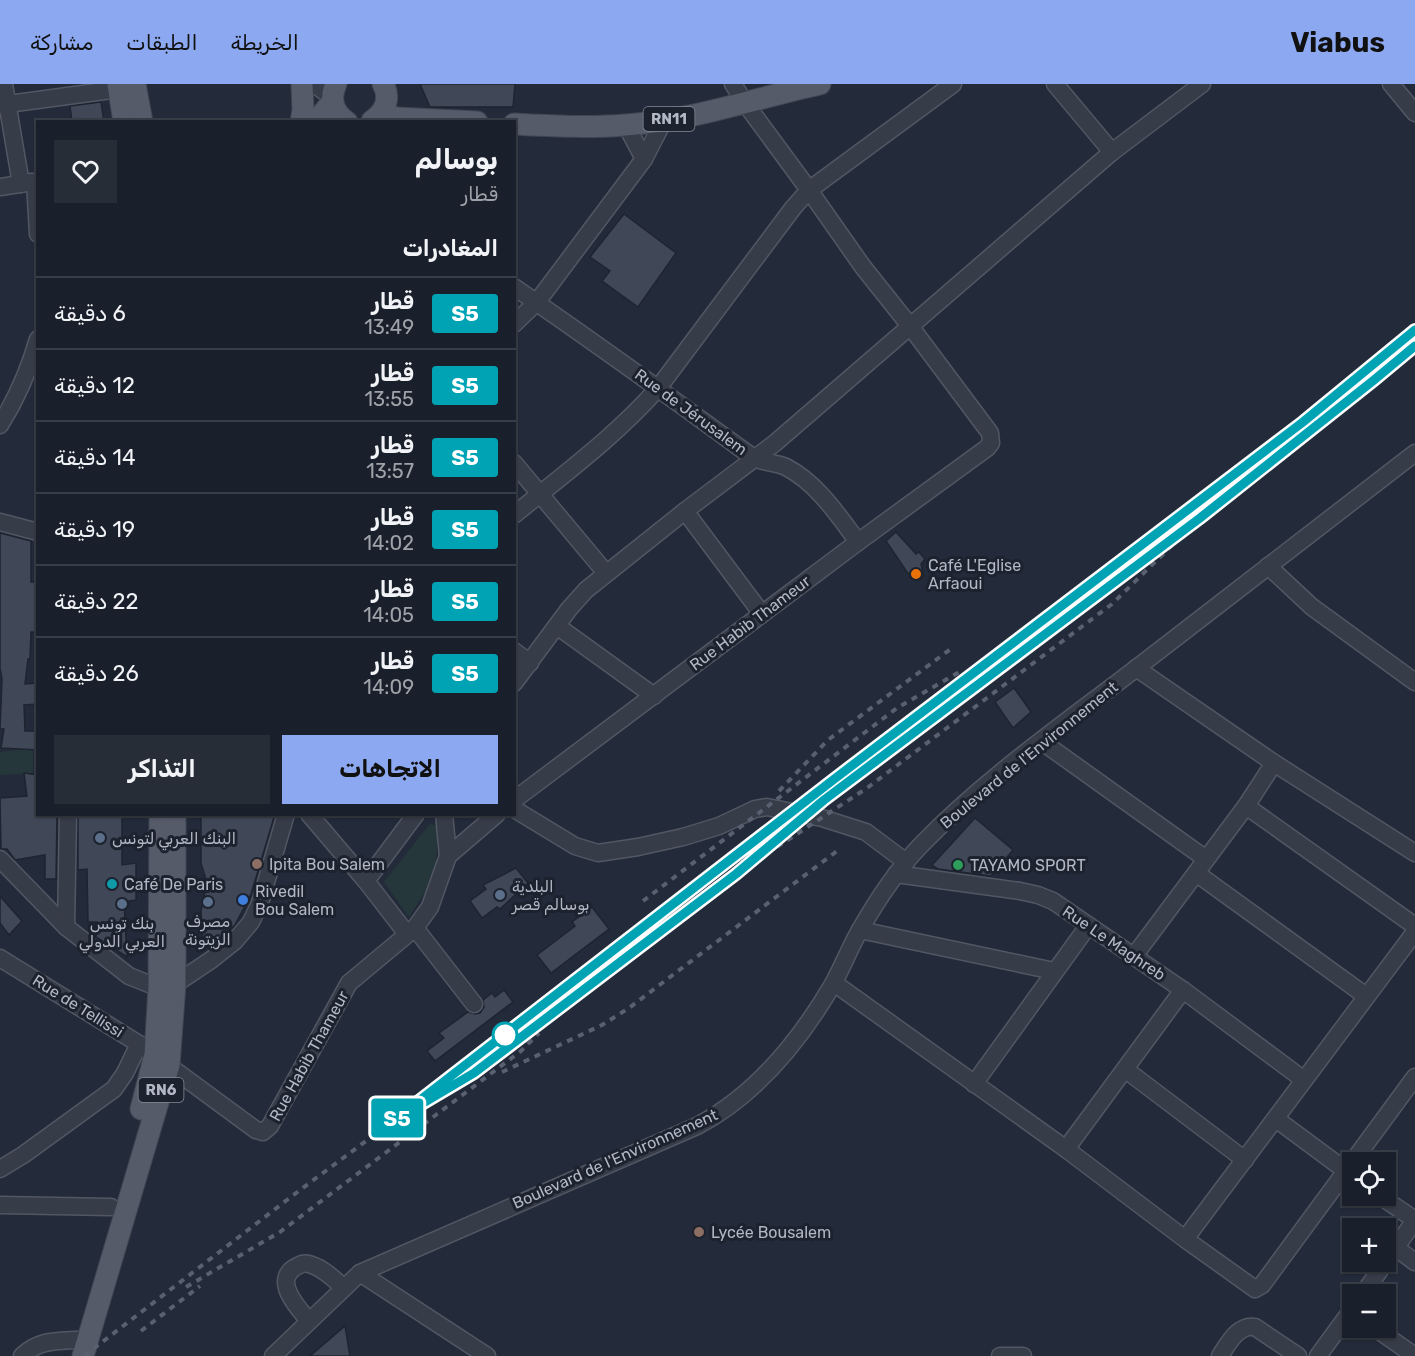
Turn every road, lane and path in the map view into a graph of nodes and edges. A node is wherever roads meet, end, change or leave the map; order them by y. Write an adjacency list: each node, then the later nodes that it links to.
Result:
1 (4, 84): 13 (street)
2 (302, 84): 18 (main road)
3 (314, 84): 11 (street)
4 (733, 84): 12 (street)
5 (820, 84): 12 (main road, RN11)
6 (953, 84): 29 (street)
7 (1055, 84): 25 (street)
8 (1202, 84): 25 (street)
9 (1391, 84): 15 (street)
10 (124, 86): 13 (street); 16 (main road); 17 (main road)
11 (334, 95): 19 (main road); 20 (main road)
12 (745, 103): 22 (main road, RN11); 29 (street)
13 (3, 104): 27 (street)
14 (380, 110): 21 (main road)
15 (1415, 113)
16 (124, 120)
17 (141, 120)
18 (300, 120)
19 (317, 120)
20 (345, 120)
21 (446, 120)
22 (664, 120): 24 (main road, RN11); 26 (street)
23 (516, 124): 24 (main road, RN11)
24 (626, 126): 26 (street)
25 (1112, 153): 34 (street)
26 (644, 159): 32 (street)
27 (31, 182): 28 (street); 30 (street)
28 (0, 187)
29 (809, 190): 34 (street); 36 (street)
30 (36, 219)
31 (516, 288): 32 (street, Rue de Jérusalem)
32 (537, 302): 33 (street); 36 (street, Rue de Jérusalem)
33 (516, 322)
34 (910, 326): 39 (street); 46 (street, Rue Habib Thameur)
35 (36, 345): 37 (street)
36 (659, 387): 39 (street, Rue de Jérusalem); 41 (street)
37 (0, 425)
38 (1415, 453): 47 (street, Boulevard de l'Environnement)
39 (755, 459): 42 (street); 46 (street, Rue de Jérusalem)
40 (516, 465): 41 (street)
41 (540, 494): 43 (street); 48 (street)
42 (685, 511): 48 (street); 49 (street)
43 (516, 514)
44 (0, 522): 45 (street)
45 (36, 531)
46 (858, 542): 49 (street, Rue Habib Thameur)
47 (1268, 567): 53 (street, Boulevard de l'Environnement); 55 (street)
48 (606, 573): 50 (street)
49 (762, 614): 56 (street, Rue Habib Thameur)
50 (557, 626): 52 (street); 56 (street)
51 (516, 652): 52 (street)
52 (530, 663): 54 (street)
53 (1136, 668): 57 (street, Boulevard de l'Environnement); 58 (street)
54 (516, 680)
55 (1415, 682)
56 (654, 696): 59 (street, Rue Habib Thameur)
57 (1041, 741): 74 (street); 75 (street, Boulevard de l'Environnement)
58 (1274, 763): 60 (street); 71 (street)
59 (516, 799)
60 (1246, 806): 74 (street); 79 (street)
61 (516, 810): 75 (street)
62 (68, 816): 80 (street)
63 (160, 816): 70 (main road, RN6)
64 (174, 816): 70 (main road, RN6)
65 (285, 816): 88 (street)
66 (311, 816): 77 (street)
67 (415, 816): 77 (street)
68 (444, 816): 72 (street)
69 (495, 816): 72 (street, Rue Habib Thameur)
70 (167, 844): 88 (main road, RN6)
71 (1415, 853)
72 (448, 856): 82 (street, Rue Habib Thameur)
73 (0, 859): 80 (street)
74 (1206, 859): 76 (street)
75 (901, 868): 78 (street, Rue Le Maghreb); 81 (street, Boulevard de l'Environnement)
76 (1196, 873): 84 (street); 90 (street)
77 (366, 881): 82 (street)
78 (1088, 926): 84 (street, Rue Le Maghreb); 86 (street)
79 (1415, 926)
80 (66, 927): 88 (street)
81 (860, 930): 86 (street); 87 (street, Boulevard de l'Environnement)
82 (411, 931): 91 (street); 92 (street, Rue Habib Thameur)
83 (1415, 932): 90 (street)
84 (1134, 956): 89 (street, Rue Le Maghreb)
85 (0, 958): 92 (street, Rue de Tellissi)
86 (1054, 971): 96 (street)
87 (834, 983): 96 (street); 111 (street, Boulevard de l'Environnement)
88 (167, 986): 92 (main road, RN6)
89 (1183, 990): 93 (street); 95 (street, Rue Le Maghreb)
90 (1366, 996): 95 (street)
91 (474, 1004)
92 (154, 1055): 101 (street); 106 (main road, RN6); 116 (main road, RN6)
93 (1126, 1070): 98 (street); 100 (street)
94 (1415, 1077): 99 (street)
95 (1304, 1080): 97 (street)
96 (974, 1084): 98 (street)
97 (1276, 1119): 100 (street); 102 (street)
98 (1066, 1149): 108 (street)
99 (1364, 1152)
100 (1245, 1160): 108 (street)
101 (0, 1169)
102 (1342, 1169)
103 (1342, 1183): 108 (street)
104 (0, 1205): 106 (street)
105 (1395, 1206): 107 (street)
106 (111, 1207): 116 (main road, RN6)
107 (1415, 1220): 109 (street)
108 (1185, 1239)
109 (1396, 1248): 110 (street)
110 (1415, 1262)
111 (360, 1273): 112 (street, Boulevard de l'Environnement); 119 (street)
112 (343, 1287): 113 (street, Boulevard de l'Environnement); 113 (street)
113 (309, 1321): 118 (street, Boulevard de l'Environnement)
114 (1342, 1324): 124 (street)
115 (1389, 1338): 125 (street)
116 (78, 1348): 117 (street)
117 (20, 1356)
118 (273, 1356)
119 (487, 1356)
120 (1000, 1356): 121 (street)
121 (1023, 1356)
122 (1220, 1356): 123 (street)
123 (1298, 1356)
124 (1318, 1356)
125 (1415, 1356)

